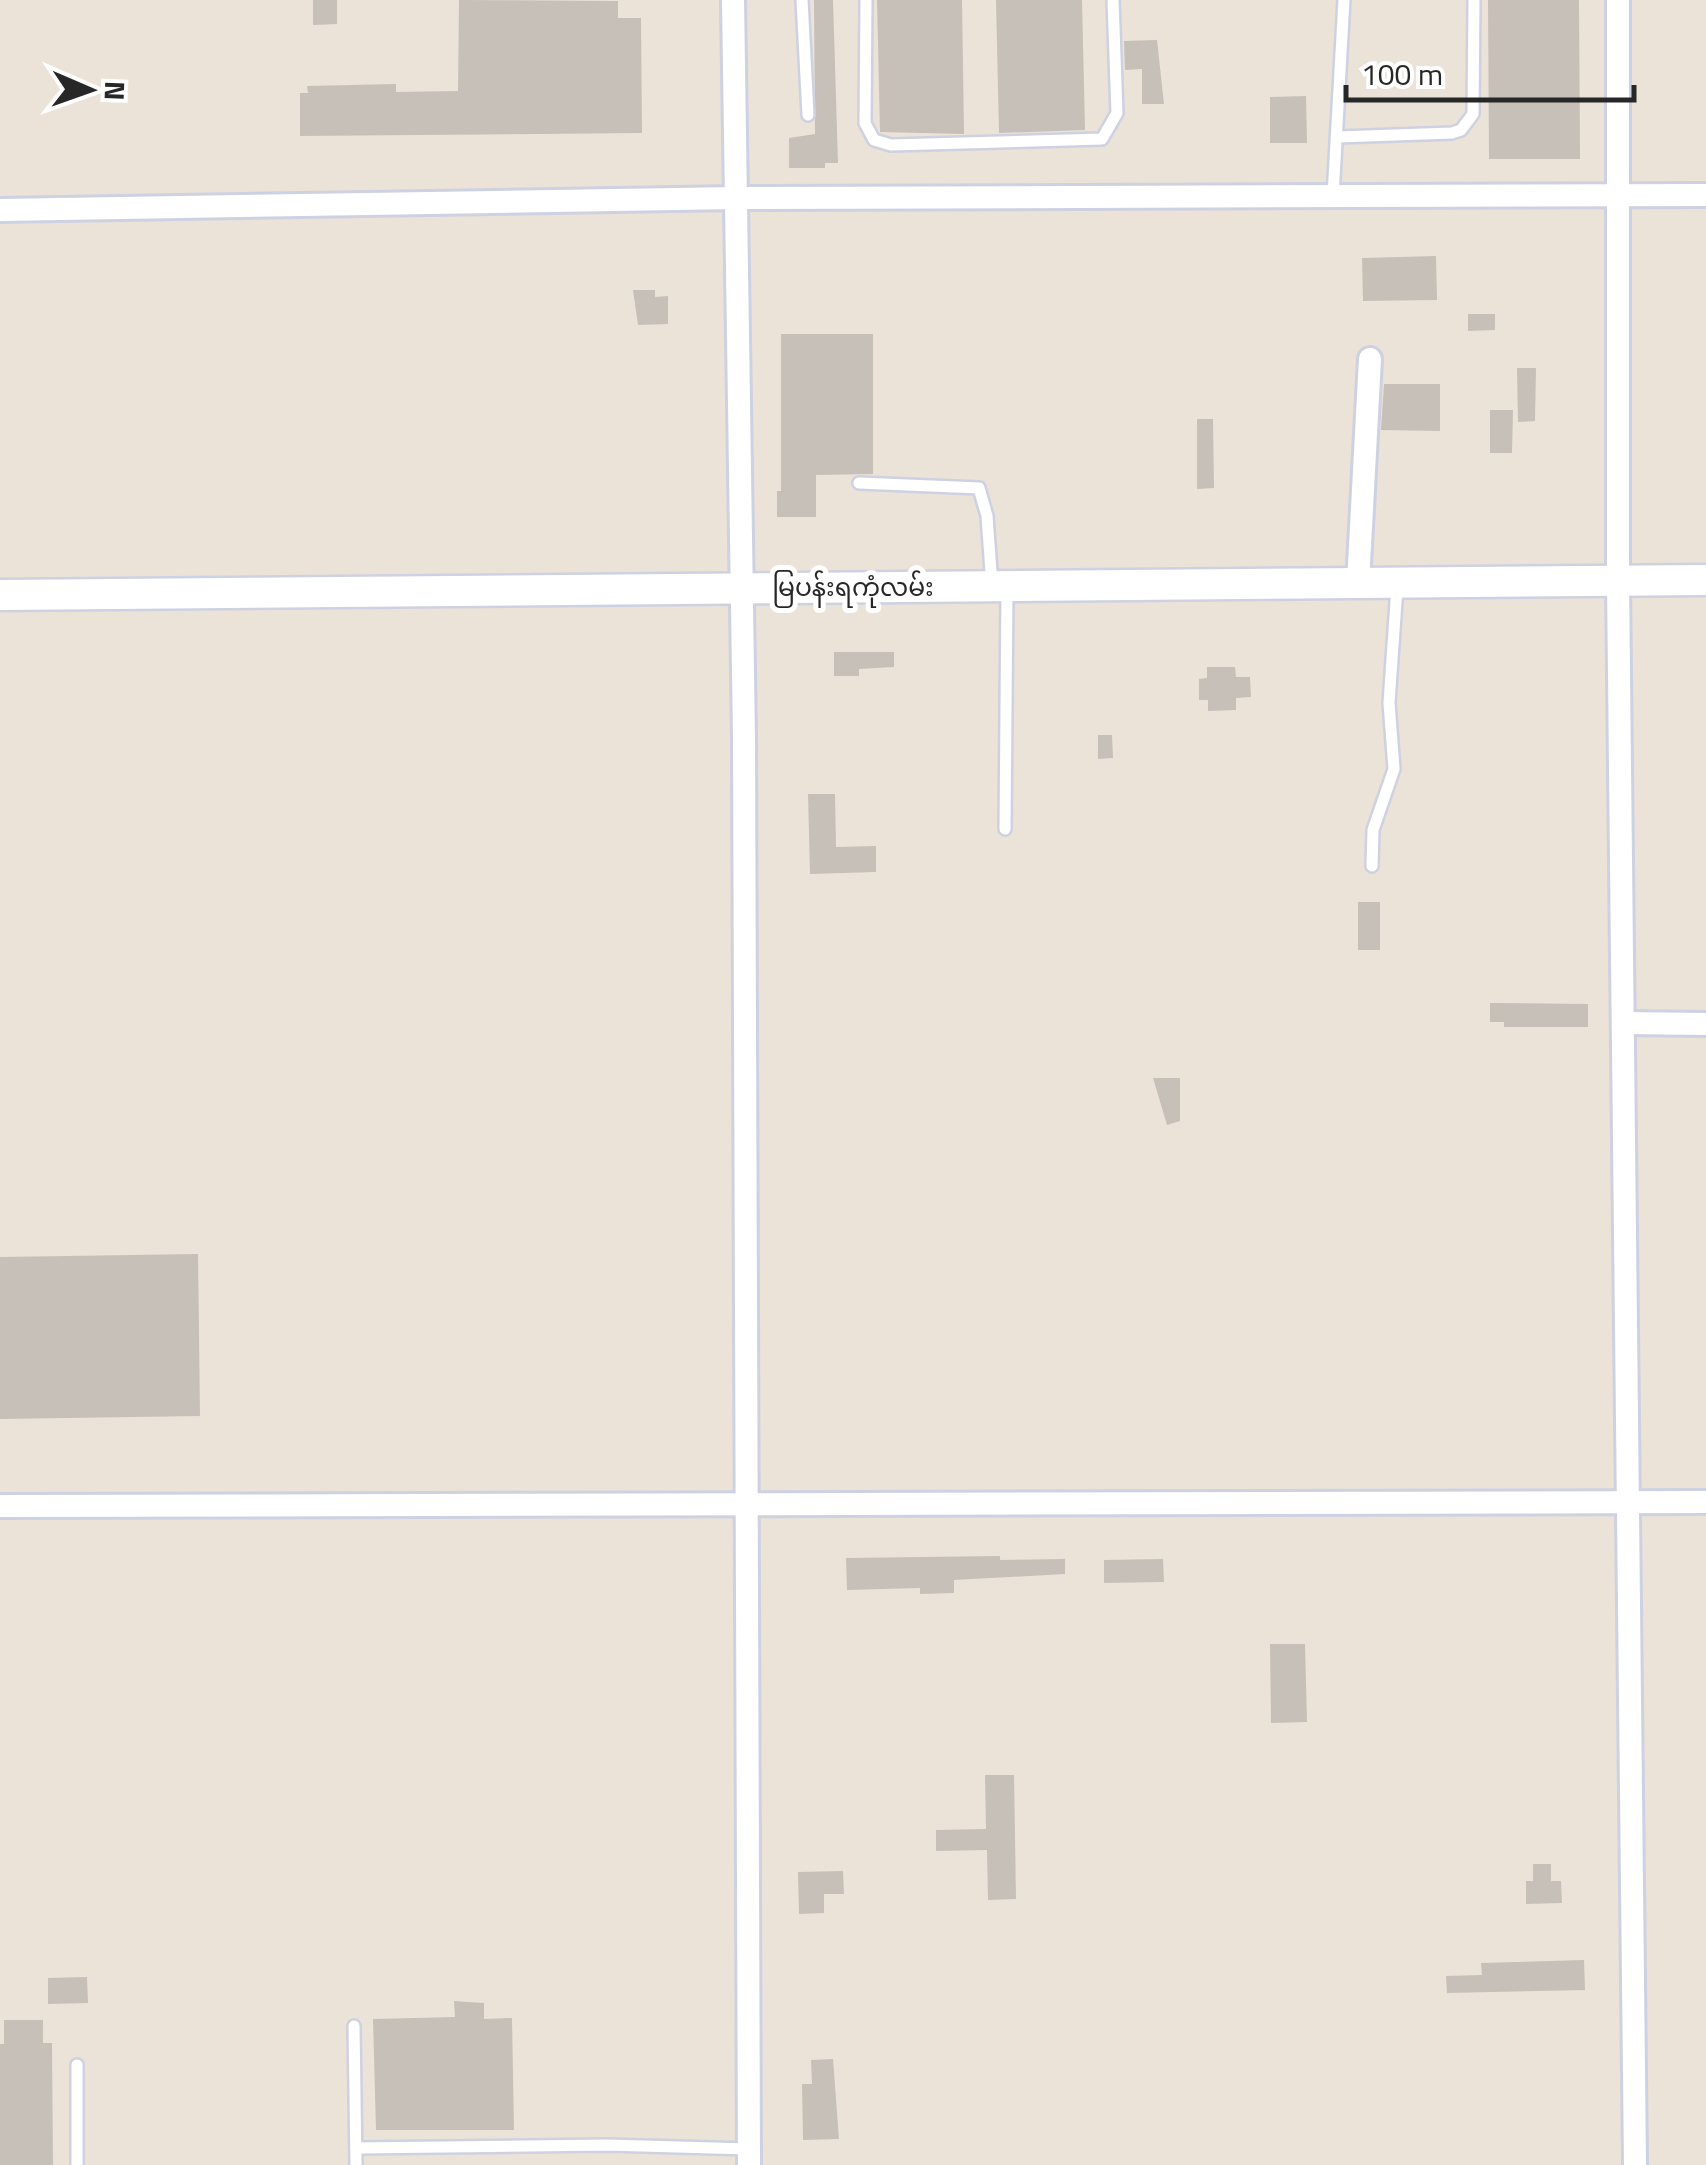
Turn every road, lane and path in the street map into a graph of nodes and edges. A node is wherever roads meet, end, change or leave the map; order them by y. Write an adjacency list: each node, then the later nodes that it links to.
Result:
1 (733, 0): 13 (street)
2 (802, 0): 8 (lane)
3 (866, 0): 4 (lane)
4 (1113, 0)
5 (1344, 0): 9 (lane)
6 (1474, 0): 9 (lane)
7 (1618, 0): 10 (street)
8 (808, 115)
9 (1338, 136): 12 (lane)
10 (1620, 194): 11 (street); 12 (street); 18 (street)
11 (1706, 195)
12 (1334, 196): 13 (street)
13 (736, 198): 14 (street); 22 (street)
14 (0, 210)
15 (1370, 360): 19 (street)
16 (859, 483): 21 (lane)
17 (1706, 580): 18 (street, မြပန်းရကုံလမ်း)
18 (1618, 581): 20 (street, မြပန်းရကုံလမ်း); 26 (street)
19 (1358, 583): 20 (street, မြပန်းရကုံလမ်း); 21 (street, မြပန်းရကုံလမ်း)
20 (1397, 583): 25 (lane)
21 (1000, 586): 22 (street, မြပန်းရကုံလမ်း); 24 (lane)
22 (741, 588): 23 (street, မြပန်းရကုံလမ်း); 30 (street)
23 (0, 595)
24 (1005, 828)
25 (1372, 866)
26 (1623, 1024): 27 (street); 29 (street)
27 (1706, 1024)
28 (1706, 1502): 29 (street)
29 (1629, 1503): 30 (street); 38 (street)
30 (746, 1505): 31 (street); 35 (street)
31 (0, 1506)
32 (354, 2026): 34 (lane)
33 (77, 2065): 36 (lane)
34 (356, 2148): 35 (lane); 37 (lane)
35 (749, 2157)
36 (76, 2165)
37 (356, 2165)
38 (1635, 2165)

